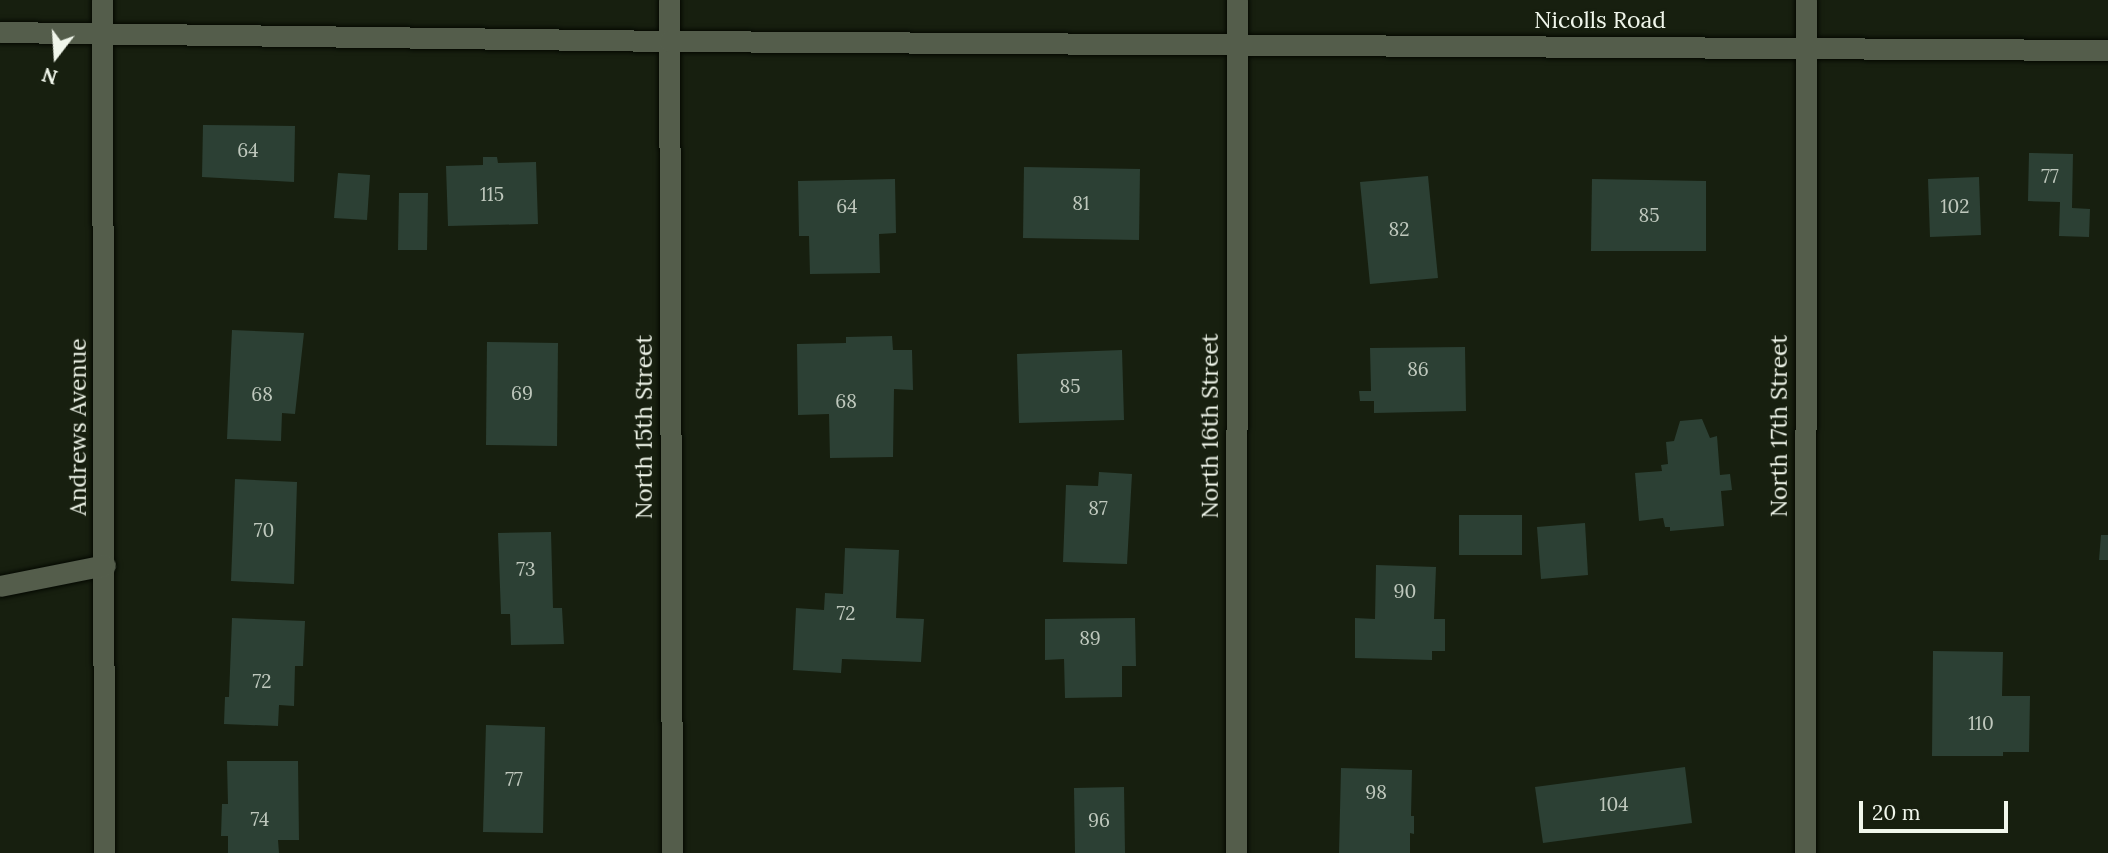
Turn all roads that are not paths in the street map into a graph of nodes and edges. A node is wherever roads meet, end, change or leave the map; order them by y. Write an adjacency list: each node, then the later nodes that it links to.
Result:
1 (102, 0): 6 (street, Andrews Avenue)
2 (669, 0): 7 (street, North 15th Street)
3 (1237, 0): 8 (street, North 16th Street)
4 (1806, 0): 9 (street, North 17th Street)
5 (0, 32): 6 (street, Nicolls Road)
6 (102, 32): 7 (street, Nicolls Road); 11 (street, Andrews Avenue)
7 (669, 41): 8 (street, Nicolls Road); 14 (street, North 15th Street)
8 (1237, 44): 9 (street, Nicolls Road); 15 (street, North 16th Street)
9 (1806, 48): 10 (street, Nicolls Road); 16 (street, North 17th Street)
10 (2108, 50)
11 (105, 565): 12 (street); 13 (street, Andrews Avenue)
12 (0, 586)
13 (104, 853)
14 (672, 853)
15 (1236, 853)
16 (1805, 853)

